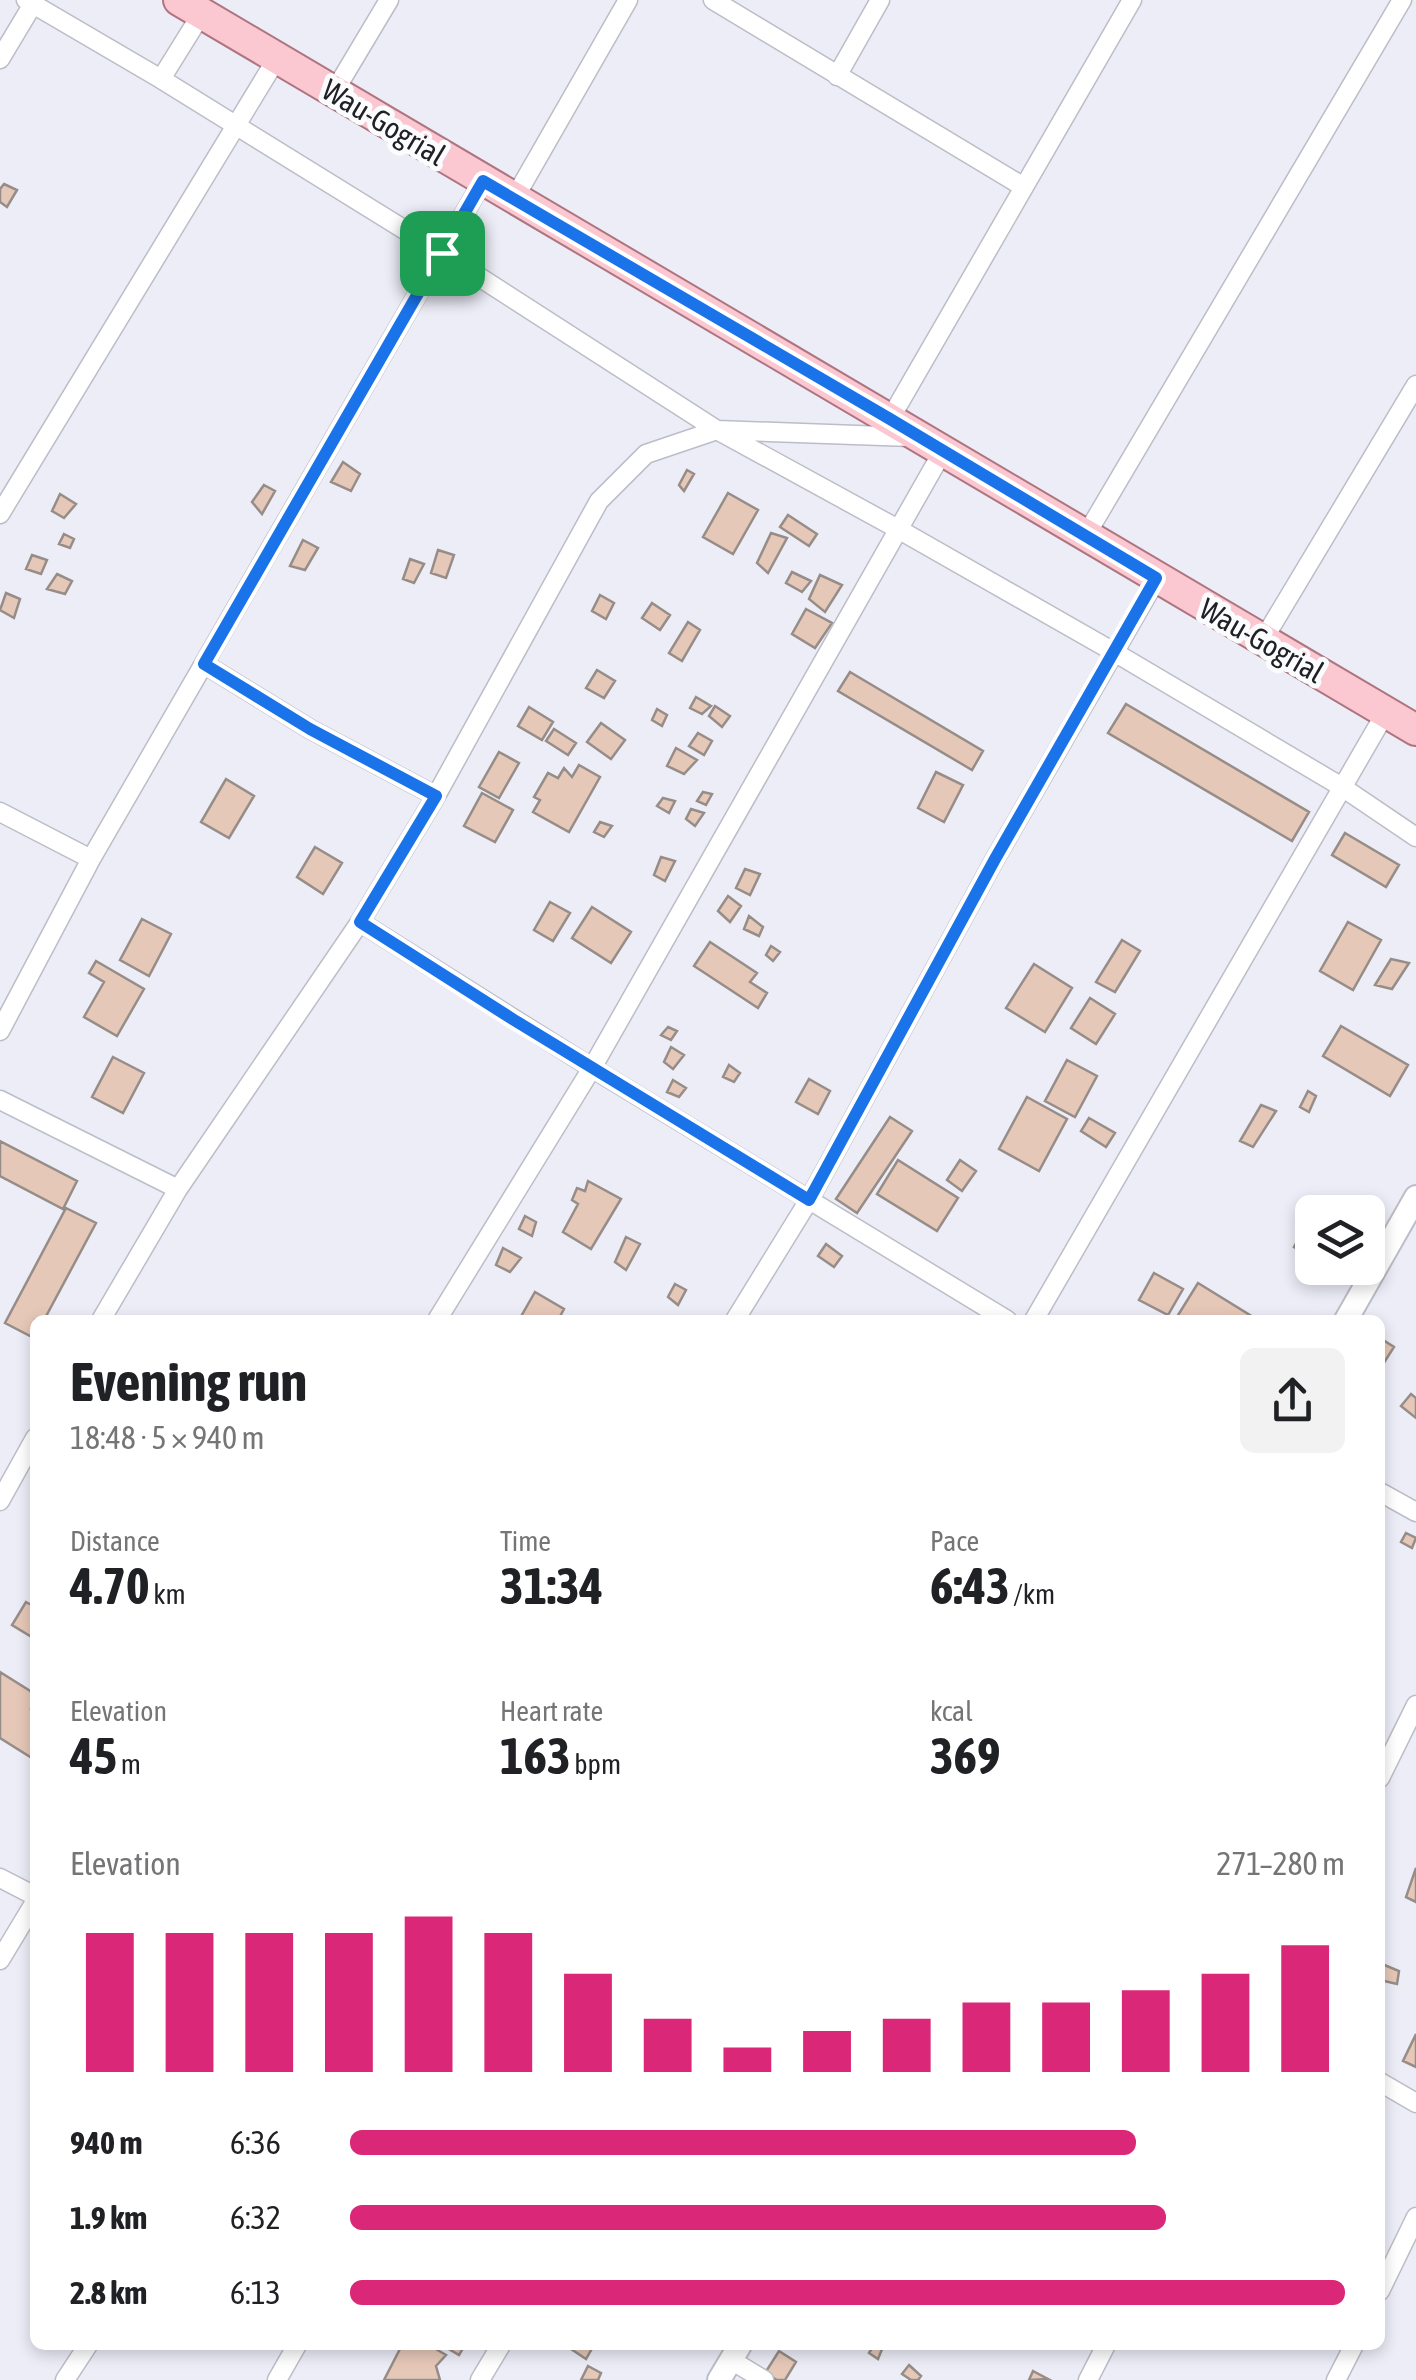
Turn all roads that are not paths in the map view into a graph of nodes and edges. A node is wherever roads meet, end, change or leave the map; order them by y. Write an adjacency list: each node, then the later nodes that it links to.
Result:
1 (389, 0): 13 (street)
2 (628, 0): 17 (street)
3 (714, 0): 11 (street)
4 (880, 0): 11 (street)
5 (1132, 0): 16 (street)
6 (1402, 0): 25 (street)
7 (29, 2): 10 (street); 12 (street)
8 (190, 7): 9 (main road, Wau-Gogrial); 12 (street)
9 (277, 58): 13 (main road, Wau-Gogrial); 14 (street)
10 (0, 59)
11 (837, 76): 16 (street)
12 (161, 79): 14 (street)
13 (334, 92): 15 (main road, Wau-Gogrial)
14 (236, 125): 18 (street); 23 (street)
15 (483, 181): 17 (main road, Wau-Gogrial); 18 (street)
16 (1024, 187): 20 (street)
17 (514, 199): 20 (main road, Wau-Gogrial)
18 (442, 253): 21 (street); 29 (street)
19 (1414, 393): 27 (street)
20 (890, 419): 22 (main road, Wau-Gogrial)
21 (716, 430): 22 (street); 24 (street); 33 (street)
22 (931, 444): 24 (street); 25 (main road, Wau-Gogrial)
23 (0, 514)
24 (898, 529): 28 (street); 39 (street)
25 (1086, 535): 26 (main road, Wau-Gogrial)
26 (1156, 578): 27 (main road, Wau-Gogrial); 28 (street)
27 (1263, 640): 30 (main road, Wau-Gogrial)
28 (1114, 652): 32 (street); 43 (street)
29 (204, 664): 33 (street); 36 (street)
30 (1386, 712): 31 (main road, Wau-Gogrial); 32 (street)
31 (1416, 730)
32 (1342, 787): 35 (street); 48 (street)
33 (436, 796): 37 (street)
34 (0, 812): 36 (street)
35 (1416, 836)
36 (92, 859): 38 (street)
37 (360, 922): 39 (street); 41 (street)
38 (0, 1031)
39 (592, 1068): 43 (street); 45 (street)
40 (0, 1100): 41 (street)
41 (178, 1189): 44 (street)
42 (1416, 1197): 49 (street)
43 (809, 1200): 46 (street); 47 (street)
44 (104, 1315)
45 (441, 1315)
46 (738, 1315)
47 (998, 1315)
48 (1037, 1315)
49 (1349, 1315)
50 (30, 1447): 52 (street)
51 (1385, 1495): 53 (street)
52 (0, 1501)
53 (1416, 1512)
54 (1416, 1706): 55 (street)
55 (1385, 1768)
56 (0, 1878): 57 (street)
57 (30, 1896)
58 (30, 1908): 59 (street)
59 (0, 1960)
60 (1385, 2085): 61 (street)
61 (1416, 2103)
62 (1416, 2218): 63 (street)
63 (1385, 2281)
64 (85, 2350): 70 (street)
65 (294, 2350): 71 (street)
66 (498, 2350): 72 (street)
67 (1103, 2350): 74 (street)
68 (1351, 2350): 75 (street)
69 (730, 2362): 73 (street)
70 (64, 2380)
71 (277, 2380)
72 (480, 2380)
73 (764, 2380)
74 (1088, 2380)
75 (1336, 2380)

